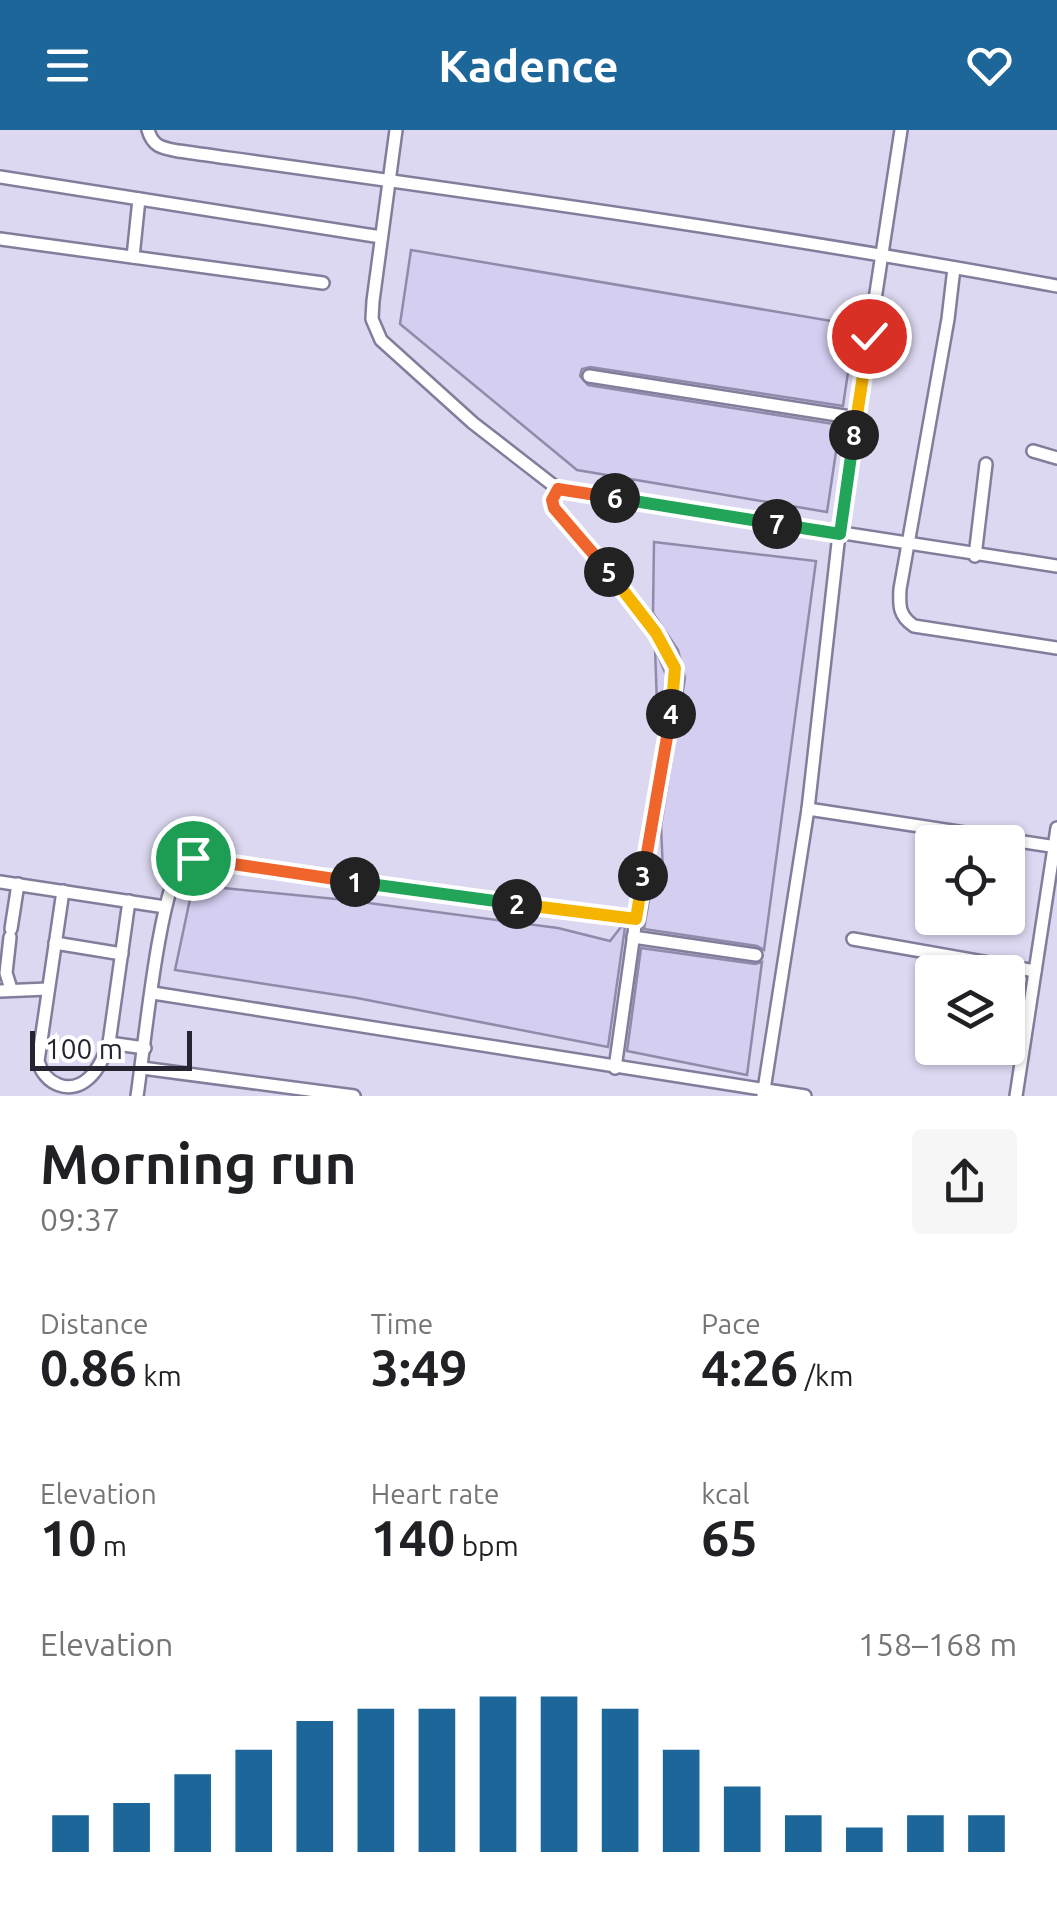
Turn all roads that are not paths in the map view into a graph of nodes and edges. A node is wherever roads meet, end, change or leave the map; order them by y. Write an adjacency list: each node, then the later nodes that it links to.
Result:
1 (148, 130): 5 (lane)
2 (396, 130): 5 (lane)
3 (902, 130): 9 (lane)
4 (0, 177): 6 (lane)
5 (388, 180): 7 (lane); 9 (lane)
6 (139, 199): 7 (lane); 10 (lane)
7 (381, 236): 19 (lane)
8 (0, 239): 10 (lane)
9 (882, 254): 11 (lane); 15 (lane)
10 (133, 257): 12 (lane)
11 (954, 268): 13 (lane); 21 (lane)
12 (322, 283)
13 (1057, 286)
14 (588, 376): 15 (lane)
15 (857, 418): 20 (lane)
16 (1033, 452): 17 (lane)
17 (1057, 458)
18 (986, 464): 22 (lane)
19 (558, 489): 20 (lane); 33 (lane)
20 (840, 534): 21 (lane); 25 (lane)
21 (907, 545): 22 (lane); 24 (lane)
22 (975, 556): 23 (lane)
23 (1057, 566)
24 (1057, 648)
25 (808, 809): 27 (lane); 47 (lane)
26 (1057, 828): 27 (lane)
27 (1055, 847): 39 (lane)
28 (0, 882): 29 (lane)
29 (18, 884): 30 (lane); 41 (lane)
30 (63, 891): 31 (lane); 36 (lane)
31 (129, 901): 32 (lane); 37 (lane)
32 (166, 907): 33 (lane); 42 (lane)
33 (636, 919): 34 (lane)
34 (634, 937): 38 (lane); 46 (lane)
35 (854, 939): 39 (lane)
36 (55, 943): 37 (lane); 40 (lane)
37 (122, 954): 43 (lane)
38 (756, 955)
39 (1034, 970): 51 (lane)
40 (48, 989): 41 (lane); 43 (lane)
41 (6, 990)
42 (153, 993): 44 (lane); 46 (lane)
43 (109, 1043): 44 (lane)
44 (144, 1048): 45 (lane)
45 (142, 1068): 48 (lane); 49 (lane)
46 (614, 1068): 47 (lane)
47 (764, 1093): 50 (lane)
48 (138, 1096)
49 (354, 1096)
50 (804, 1096)
51 (1016, 1096)

